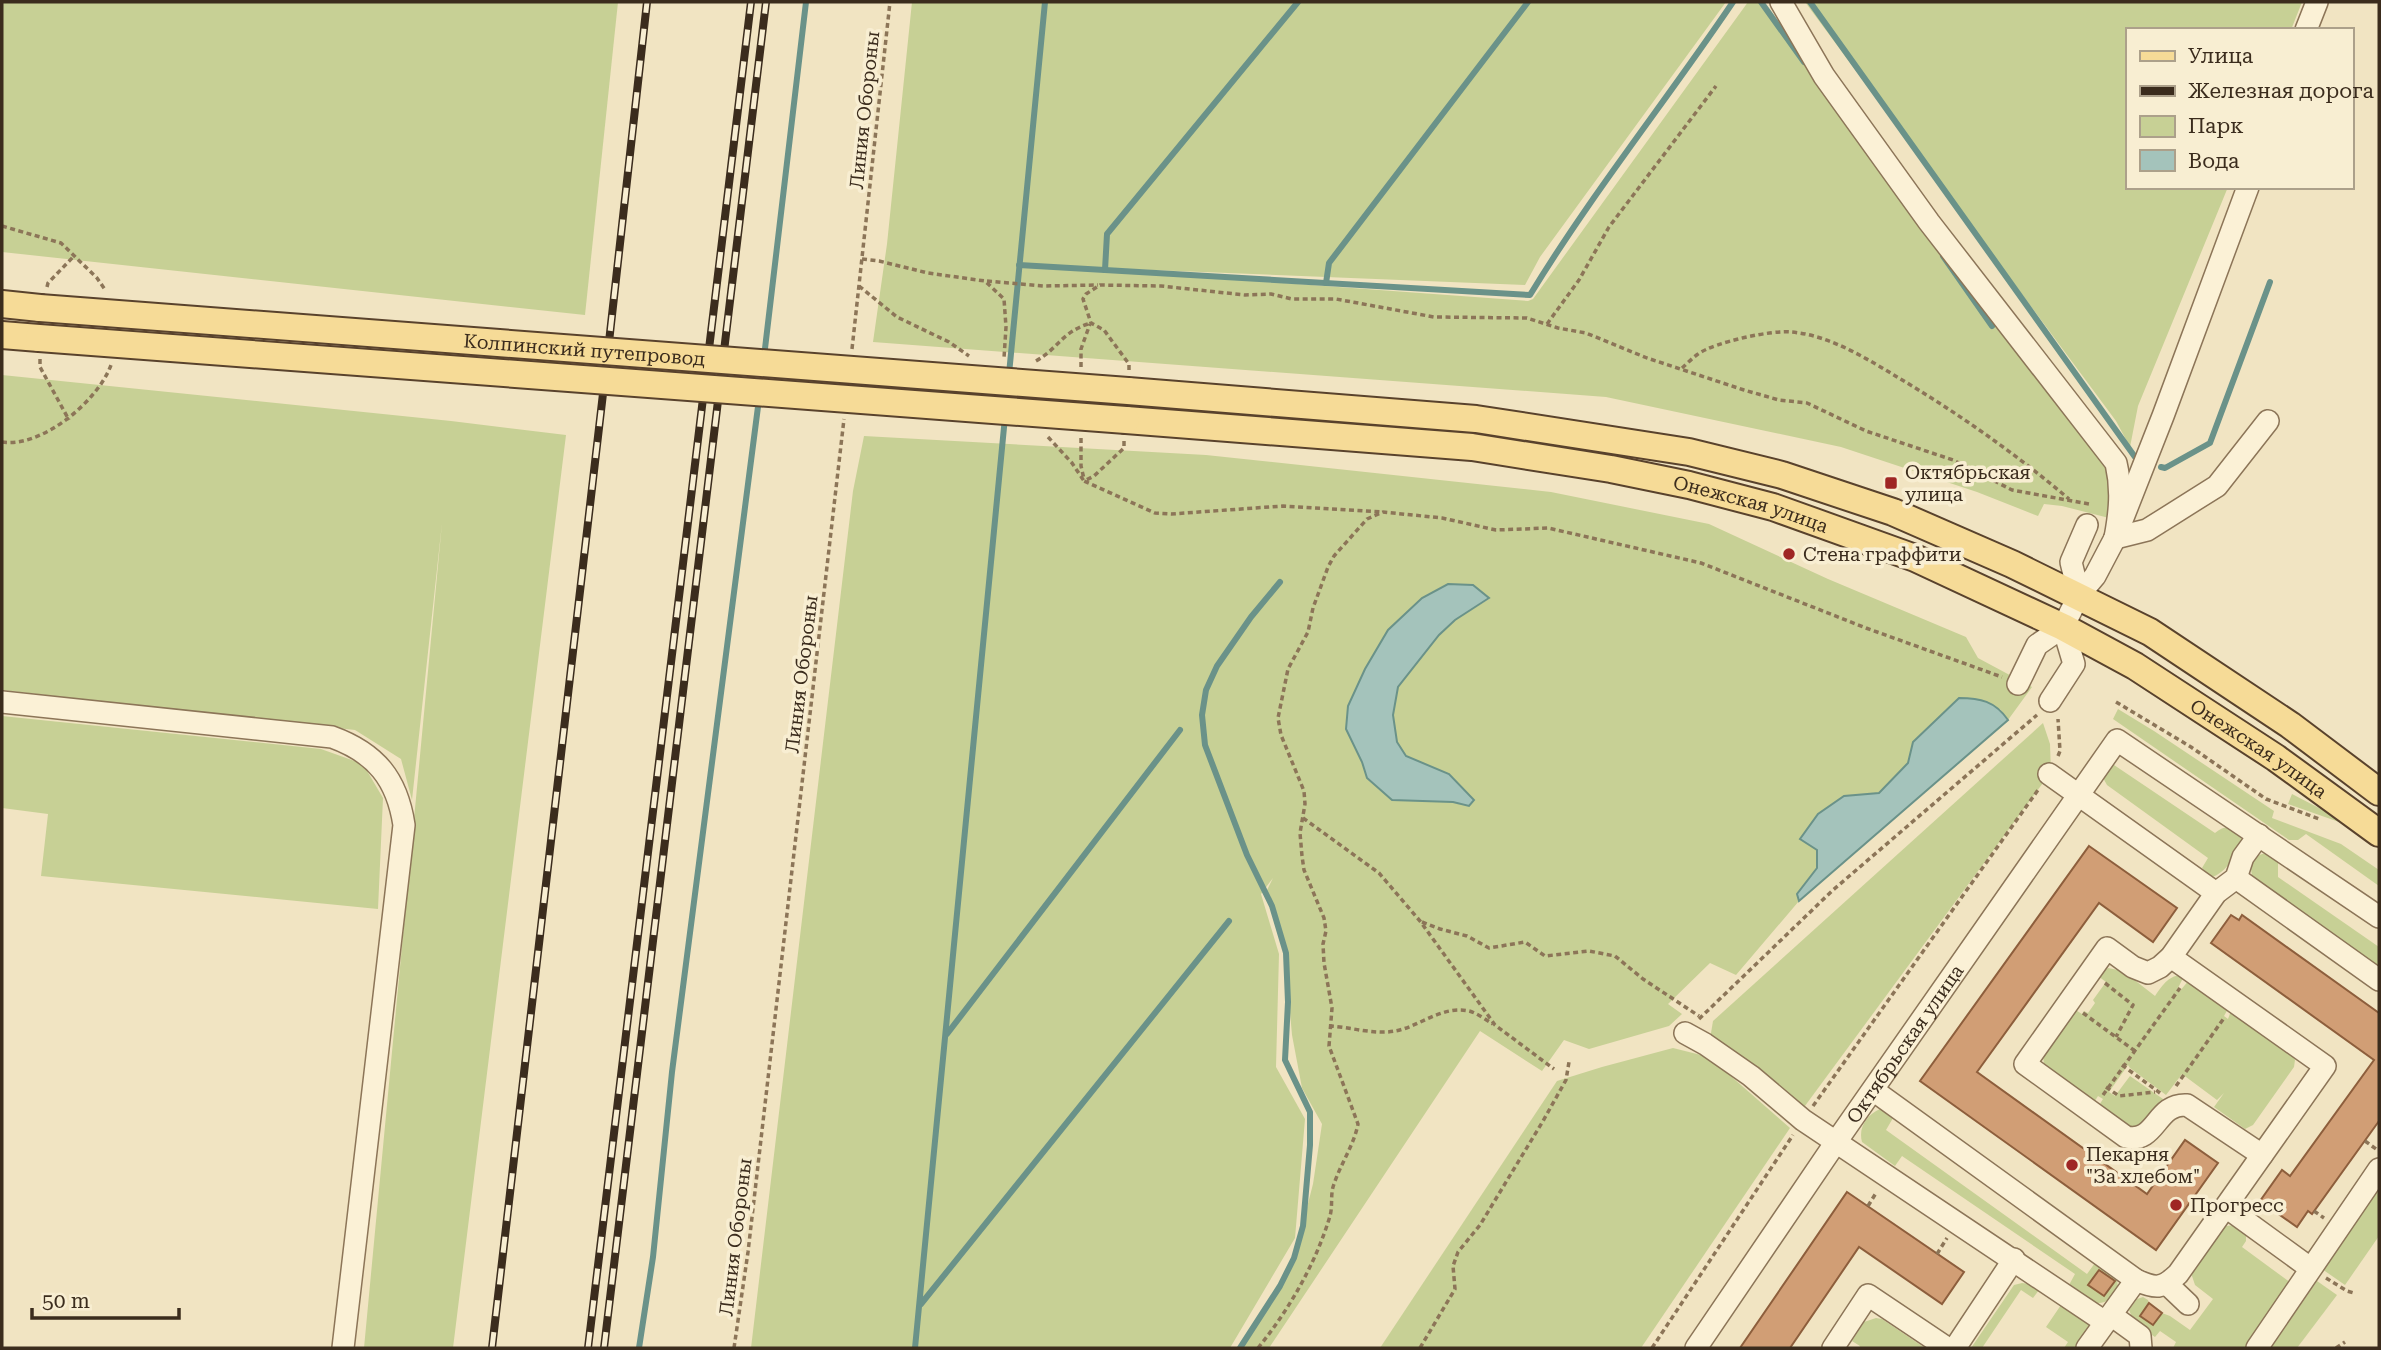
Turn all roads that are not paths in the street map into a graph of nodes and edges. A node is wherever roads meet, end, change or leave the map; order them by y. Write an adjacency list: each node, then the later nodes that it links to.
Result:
1 (1782, 2): 11 (street)
2 (2316, 2): 3 (street)
3 (2307, 28)
4 (2247, 189): 11 (street)
5 (2, 304): 7 (main road, Колпинский путепровод, bridge)
6 (2, 335): 9 (main road, Колпинский путепровод, bridge)
7 (1129, 383): 12 (main road, Онежская улица)
8 (2269, 421): 11 (street)
9 (1125, 430): 13 (main road, Онежская улица)
10 (2087, 525): 12 (street)
11 (2115, 538): 12 (street)
12 (2079, 595): 13 (street); 18 (main road, Онежская улица)
13 (2063, 627): 14 (street); 15 (street); 20 (main road, Онежская улица)
14 (2018, 684)
15 (2050, 701)
16 (2, 702): 39 (street)
17 (2049, 774): 19 (street)
18 (2379, 792)
19 (2077, 796): 21 (street, Октябрьская улица); 23 (street); 28 (street, Октябрьская улица)
20 (2379, 833)
21 (2259, 835): 22 (street); 24 (street)
22 (2236, 877): 23 (street); 26 (street)
23 (2216, 893): 25 (street)
24 (2379, 917)
25 (2171, 957): 30 (street); 30 (street)
26 (2379, 981)
27 (1685, 1033): 29 (street)
28 (1873, 1090): 29 (street, Октябрьская улица); 35 (street)
29 (1836, 1142): 33 (street); 40 (street, Октябрьская улица)
30 (2262, 1155): 32 (street)
31 (2379, 1160): 34 (street)
32 (2226, 1208): 34 (street); 36 (street)
33 (2014, 1259): 38 (street); 43 (street)
34 (2310, 1268): 46 (street)
35 (2136, 1280): 36 (street); 38 (street)
36 (2167, 1284): 37 (street)
37 (2188, 1304)
38 (2108, 1318): 44 (street); 45 (street)
39 (344, 1348)
40 (1696, 1348)
41 (1833, 1348): 42 (street)
42 (1947, 1348)
43 (1955, 1348)
44 (2087, 1348)
45 (2141, 1348)
46 (2256, 1348)

